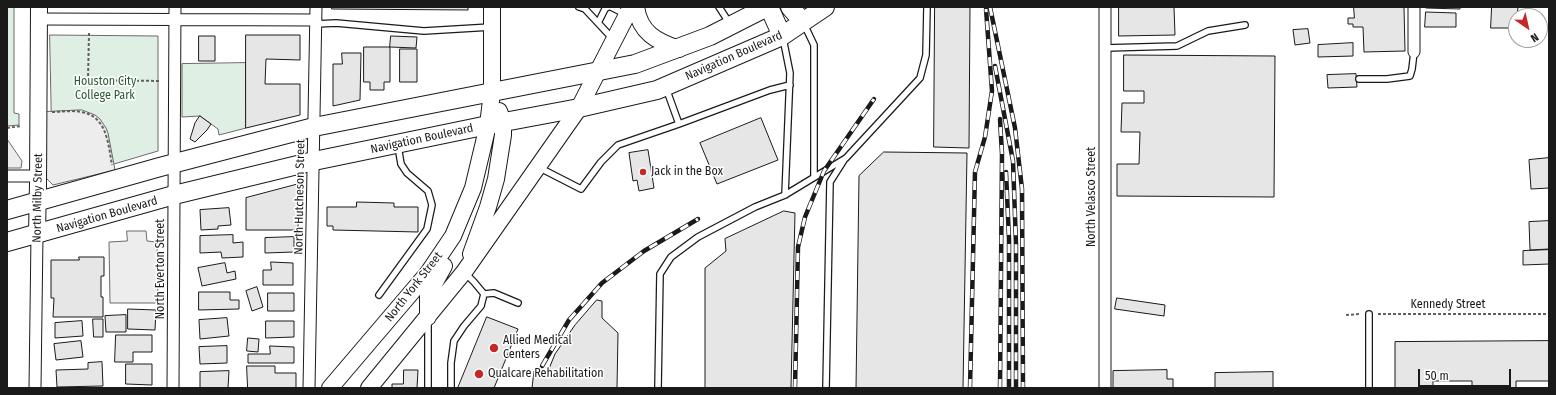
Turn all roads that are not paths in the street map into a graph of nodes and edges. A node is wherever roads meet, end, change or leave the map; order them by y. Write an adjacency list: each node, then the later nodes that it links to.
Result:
1 (175, 7): 15 (street, North Everton Street)
2 (316, 7): 16 (street, North Hutcheson Street)
3 (492, 7): 21 (main road, North York Street)
4 (578, 7): 18 (lane)
5 (610, 7): 13 (lane); 18 (lane)
6 (719, 7): 20 (lane)
7 (768, 7): 20 (main road); 22 (main road)
8 (790, 7): 17 (main road)
9 (825, 7): 17 (main road, Navigation Boulevard)
10 (927, 7): 37 (lane)
11 (1105, 7): 24 (street, North Velasco Street)
12 (1414, 7): 26 (street)
13 (631, 10): 23 (main road); 25 (main road)
14 (39, 13): 15 (street); 42 (main road, North Milby Street)
15 (175, 20): 16 (street); 39 (street, North Everton Street)
16 (316, 22): 21 (lane); 35 (street, North Hutcheson Street)
17 (802, 22): 22 (main road, Navigation Boulevard); 43 (lane)
18 (598, 23): 23 (lane)
19 (1245, 25): 24 (lane)
20 (731, 26): 25 (main road)
21 (492, 27): 31 (main road, North York Street)
22 (782, 36): 29 (lane); 30 (main road, Navigation Boulevard)
23 (614, 40): 27 (main road)
24 (1105, 48): 68 (street, North Velasco Street)
25 (679, 49): 27 (main road)
26 (1414, 52): 28 (lane)
27 (597, 72): 31 (main road); 32 (main road)
28 (1359, 79)
29 (790, 85): 34 (lane); 45 (lane)
30 (665, 86): 32 (main road, Navigation Boulevard); 34 (lane)
31 (492, 92): 33 (main road, North York Street); 35 (main road)
32 (579, 108): 33 (main road, Navigation Boulevard); 40 (main road)
33 (496, 124): 36 (main road, Navigation Boulevard); 48 (main road, North York Street); 51 (main road)
34 (679, 124): 40 (lane)
35 (314, 127): 38 (street, North Hutcheson Street); 39 (main road)
36 (398, 144): 38 (main road, Navigation Boulevard); 53 (lane)
37 (846, 158): 43 (lane); 67 (lane)
38 (314, 161): 44 (main road, Navigation Boulevard); 60 (street, North Hutcheson Street)
39 (174, 163): 44 (street, North Everton Street); 46 (main road)
40 (538, 167): 51 (main road)
41 (7, 176): 42 (street)
42 (38, 176): 46 (main road, North Milby Street)
43 (814, 177): 45 (lane)
44 (174, 195): 49 (main road, Navigation Boulevard); 59 (street, North Everton Street)
45 (785, 195): 66 (lane)
46 (38, 201): 47 (main road); 49 (main road, North Milby Street)
47 (7, 210)
48 (461, 215): 56 (main road); 57 (main road, North York Street)
49 (37, 235): 50 (main road, Navigation Boulevard); 58 (street, North Milby Street)
50 (7, 242)
51 (464, 272): 52 (lane); 56 (main road)
52 (484, 294): 54 (lane); 65 (lane)
53 (379, 295)
54 (518, 303)
55 (1369, 314): 69 (lane)
56 (428, 317): 63 (main road); 64 (lane)
57 (376, 336): 61 (main road, North York Street); 62 (main road)
58 (35, 388)
59 (173, 388)
60 (309, 388)
61 (330, 388)
62 (342, 388)
63 (369, 388)
64 (428, 388)
65 (451, 388)
66 (658, 388)
67 (826, 388)
68 (1105, 388)
69 (1369, 388)

